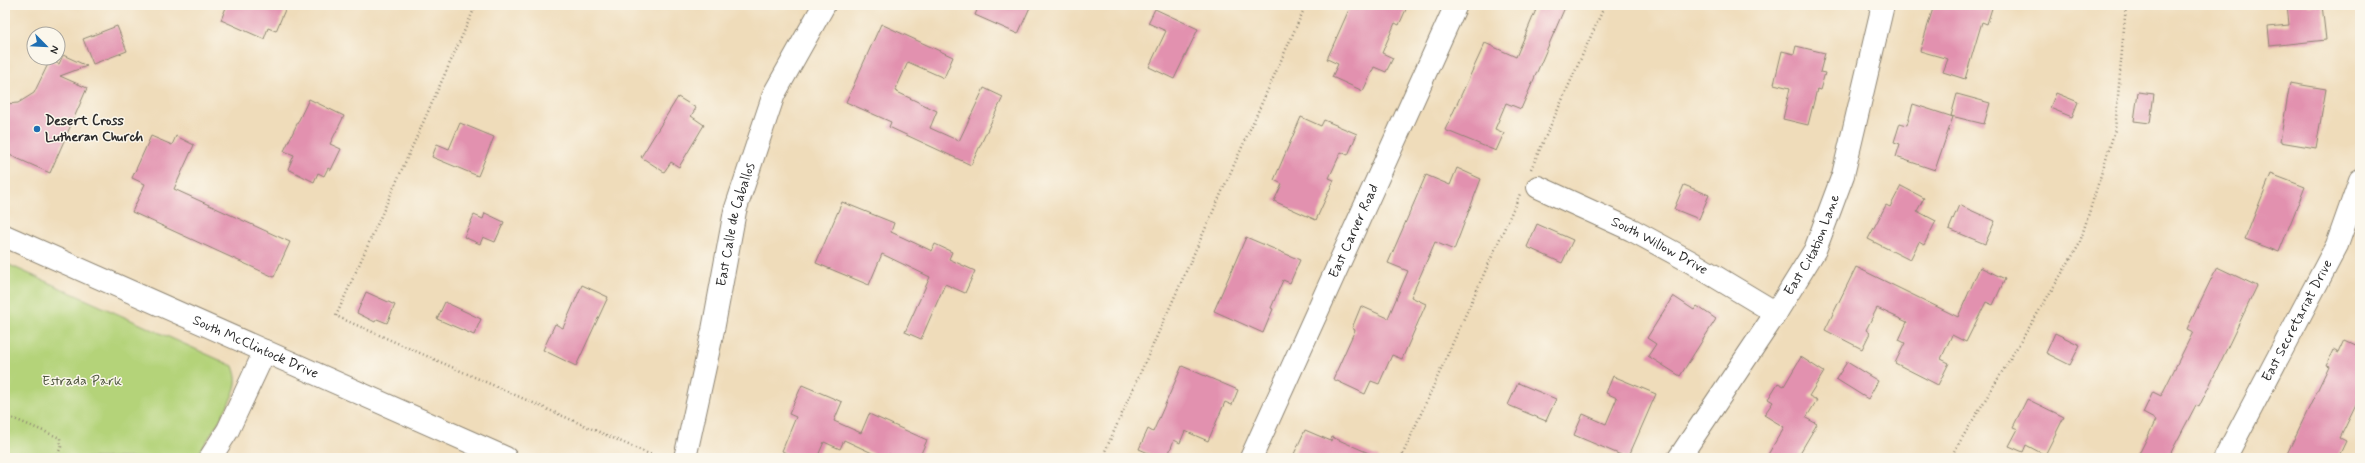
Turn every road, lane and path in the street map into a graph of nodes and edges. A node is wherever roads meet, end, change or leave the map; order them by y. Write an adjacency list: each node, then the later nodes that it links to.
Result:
1 (476, 5): 17 (path)
2 (824, 5): 18 (street, East Calle de Caballos)
3 (1306, 5): 19 (path)
4 (1456, 5): 20 (street, East Carver Road)
5 (1605, 5): 9 (path)
6 (1884, 5): 11 (street, East Citation Lane)
7 (2126, 5): 23 (path)
8 (2360, 180): 24 (street, East Secretariat Drive)
9 (1530, 183): 11 (street, South Willow Drive); 21 (path)
10 (5, 236): 12 (street, South McClintock Drive)
11 (1776, 313): 22 (street, East Citation Lane)
12 (265, 351): 15 (street); 16 (street, South McClintock Drive)
13 (5, 415): 14 (path)
14 (56, 458)
15 (210, 458)
16 (506, 458)
17 (666, 458)
18 (685, 458)
19 (1102, 458)
20 (1251, 458)
21 (1401, 458)
22 (1680, 458)
23 (1950, 458)
24 (2225, 458)

